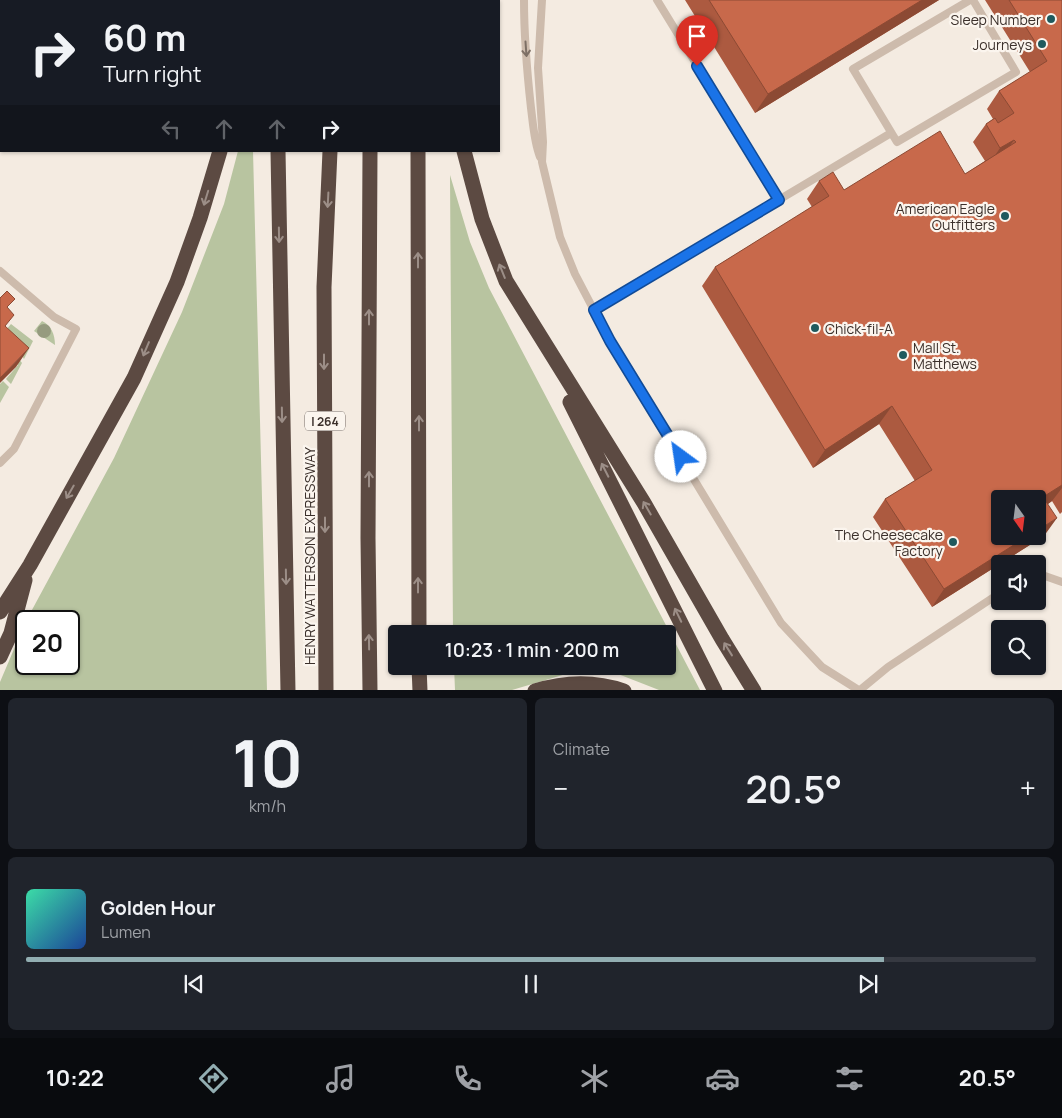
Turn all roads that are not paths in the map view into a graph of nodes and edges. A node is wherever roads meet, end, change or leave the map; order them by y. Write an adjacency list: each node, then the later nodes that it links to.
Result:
1 (524, 0): 12 (lane, one-way to 12)
2 (542, 0): 12 (lane)
3 (657, 0): 13 (lane)
4 (971, 0): 5 (lane); 5 (lane)
5 (891, 133): 13 (lane)
6 (220, 152): 18 (highway, one-way to 18)
7 (278, 152): 26 (highway, one-way to 26)
8 (330, 152): 27 (highway, HENRY WATTERSON EXPRESSWAY / I 264, one-way to 27)
9 (370, 152): 28 (highway, one-way to 9)
10 (418, 152): 23 (highway, one-way to 10)
11 (464, 152): 16 (highway, one-way to 11)
12 (542, 162): 15 (lane)
13 (779, 200): 15 (lane)
14 (0, 271): 17 (lane)
15 (594, 310): 21 (lane)
16 (525, 314): 32 (highway, one-way to 16); 33 (highway, one-way to 16)
17 (0, 463)
18 (30, 564): 22 (highway); 24 (highway)
19 (1046, 576): 20 (lane)
20 (1062, 582)
21 (991, 599)
22 (0, 612)
23 (419, 625)
24 (0, 657)
25 (419, 675): 29 (highway)
26 (288, 690)
27 (326, 690)
28 (370, 690)
29 (420, 690)
30 (535, 690): 31 (highway)
31 (624, 690)
32 (715, 690)
33 (754, 690)

